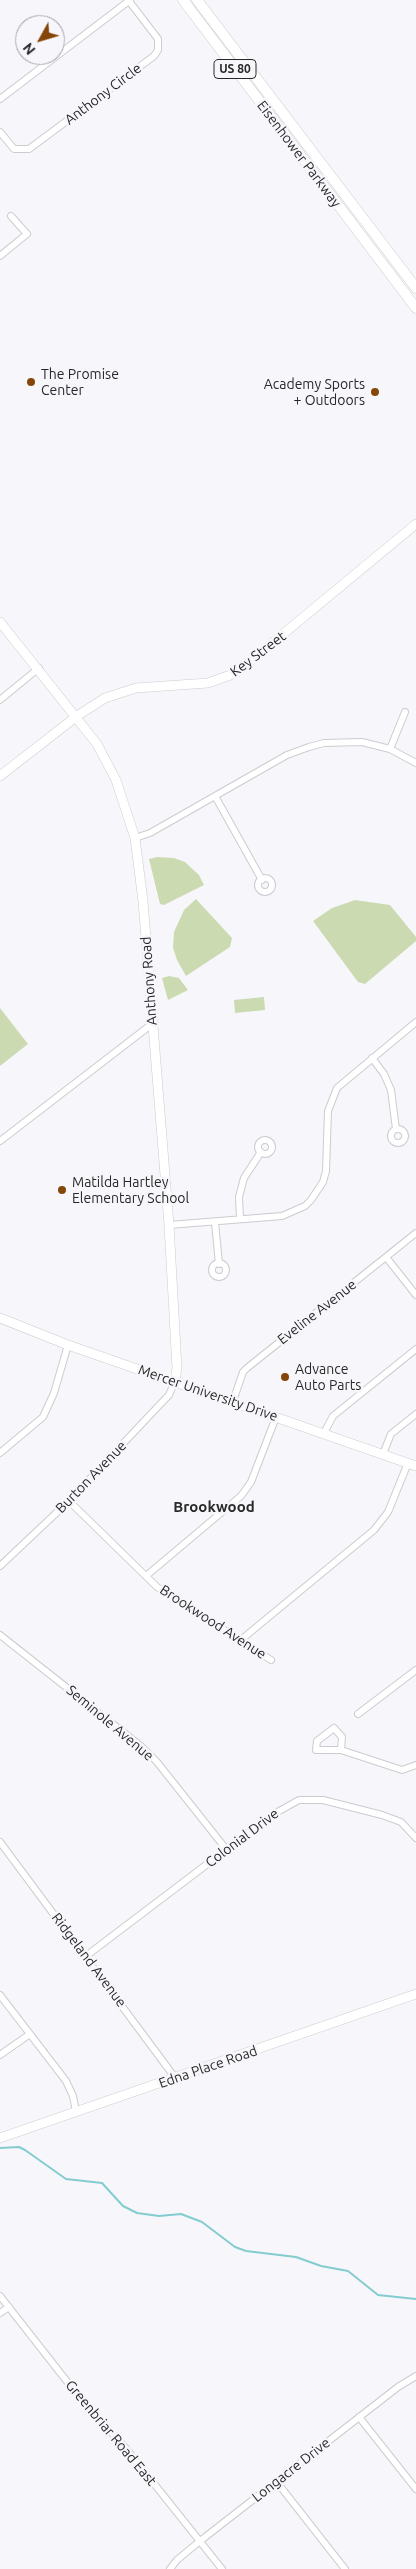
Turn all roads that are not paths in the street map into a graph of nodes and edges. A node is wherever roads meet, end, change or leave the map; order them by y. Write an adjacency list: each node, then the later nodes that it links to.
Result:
1 (129, 0): 4 (street); 5 (street, Anthony Circle)
2 (183, 0): 9 (main road, Eisenhower Parkway / US 80)
3 (197, 0): 8 (main road, Eisenhower Parkway / US 80)
4 (0, 99)
5 (0, 132)
6 (11, 216): 7 (street)
7 (0, 256)
8 (416, 288)
9 (416, 308)
10 (415, 525): 15 (street, Key Street)
11 (0, 622): 12 (street, Anthony Road)
12 (39, 668): 13 (street); 15 (street, Anthony Road)
13 (0, 700)
14 (405, 712): 16 (street)
15 (77, 716): 18 (street, Key Street); 20 (street, Anthony Road)
16 (390, 749): 17 (street); 19 (street)
17 (416, 763)
18 (0, 776)
19 (215, 796): 20 (street); 21 (street)
20 (135, 838): 23 (street, Anthony Road)
21 (262, 880)
22 (416, 1022): 24 (street)
23 (152, 1024): 26 (street); 30 (street, Anthony Road)
24 (372, 1058): 25 (street); 28 (street)
25 (396, 1129)
26 (0, 1141)
27 (261, 1152): 28 (street)
28 (240, 1218): 29 (street)
29 (215, 1222): 30 (street); 33 (street)
30 (169, 1225): 38 (street, Anthony Road)
31 (416, 1233): 32 (street, Eveline Avenue)
32 (386, 1257): 34 (street); 39 (street, Eveline Avenue)
33 (219, 1264)
34 (416, 1295)
35 (0, 1318): 36 (street, Mercer University Drive)
36 (68, 1345): 38 (street, Mercer University Drive); 43 (street)
37 (416, 1349): 42 (street)
38 (175, 1381): 39 (street, Mercer University Drive); 46 (street, Burton Avenue)
39 (233, 1401): 41 (street, Mercer University Drive)
40 (416, 1414): 44 (street)
41 (276, 1417): 42 (street, Mercer University Drive); 48 (street)
42 (324, 1433): 44 (street, Mercer University Drive)
43 (0, 1453)
44 (383, 1454): 45 (street, Mercer University Drive)
45 (412, 1464): 50 (street)
46 (69, 1501): 47 (street, Burton Avenue); 48 (street, Brookwood Avenue)
47 (0, 1566)
48 (146, 1576): 50 (street, Brookwood Avenue)
49 (0, 1635): 58 (street, Seminole Avenue)
50 (242, 1639): 51 (street, Brookwood Avenue)
51 (271, 1660)
52 (416, 1670): 53 (street)
53 (358, 1714)
54 (341, 1750): 54 (street); 55 (street)
55 (416, 1765)
56 (416, 1838): 58 (street, Colonial Drive)
57 (0, 1842): 59 (street, Ridgeland Avenue)
58 (226, 1849): 59 (street, Colonial Drive)
59 (86, 1956): 64 (street, Ridgeland Avenue)
60 (416, 1994): 64 (street, Edna Place Road)
61 (0, 1995): 62 (street)
62 (30, 2034): 63 (street); 65 (street)
63 (0, 2055)
64 (176, 2079): 65 (street, Edna Place Road)
65 (76, 2112): 66 (street, Edna Place Road)
66 (0, 2138)
67 (0, 2296): 68 (street, Greenbriar Road East)
68 (9, 2307): 69 (street); 74 (street, Greenbriar Road East)
69 (0, 2313)
70 (416, 2376): 71 (street, Longacre Drive)
71 (359, 2417): 72 (street, Longacre Drive); 73 (street)
72 (276, 2481): 74 (street, Longacre Drive); 77 (street)
73 (416, 2489)
74 (200, 2541): 75 (street, Longacre Drive); 76 (street, Greenbriar Road East)
75 (170, 2569)
76 (222, 2569)
77 (345, 2569)

